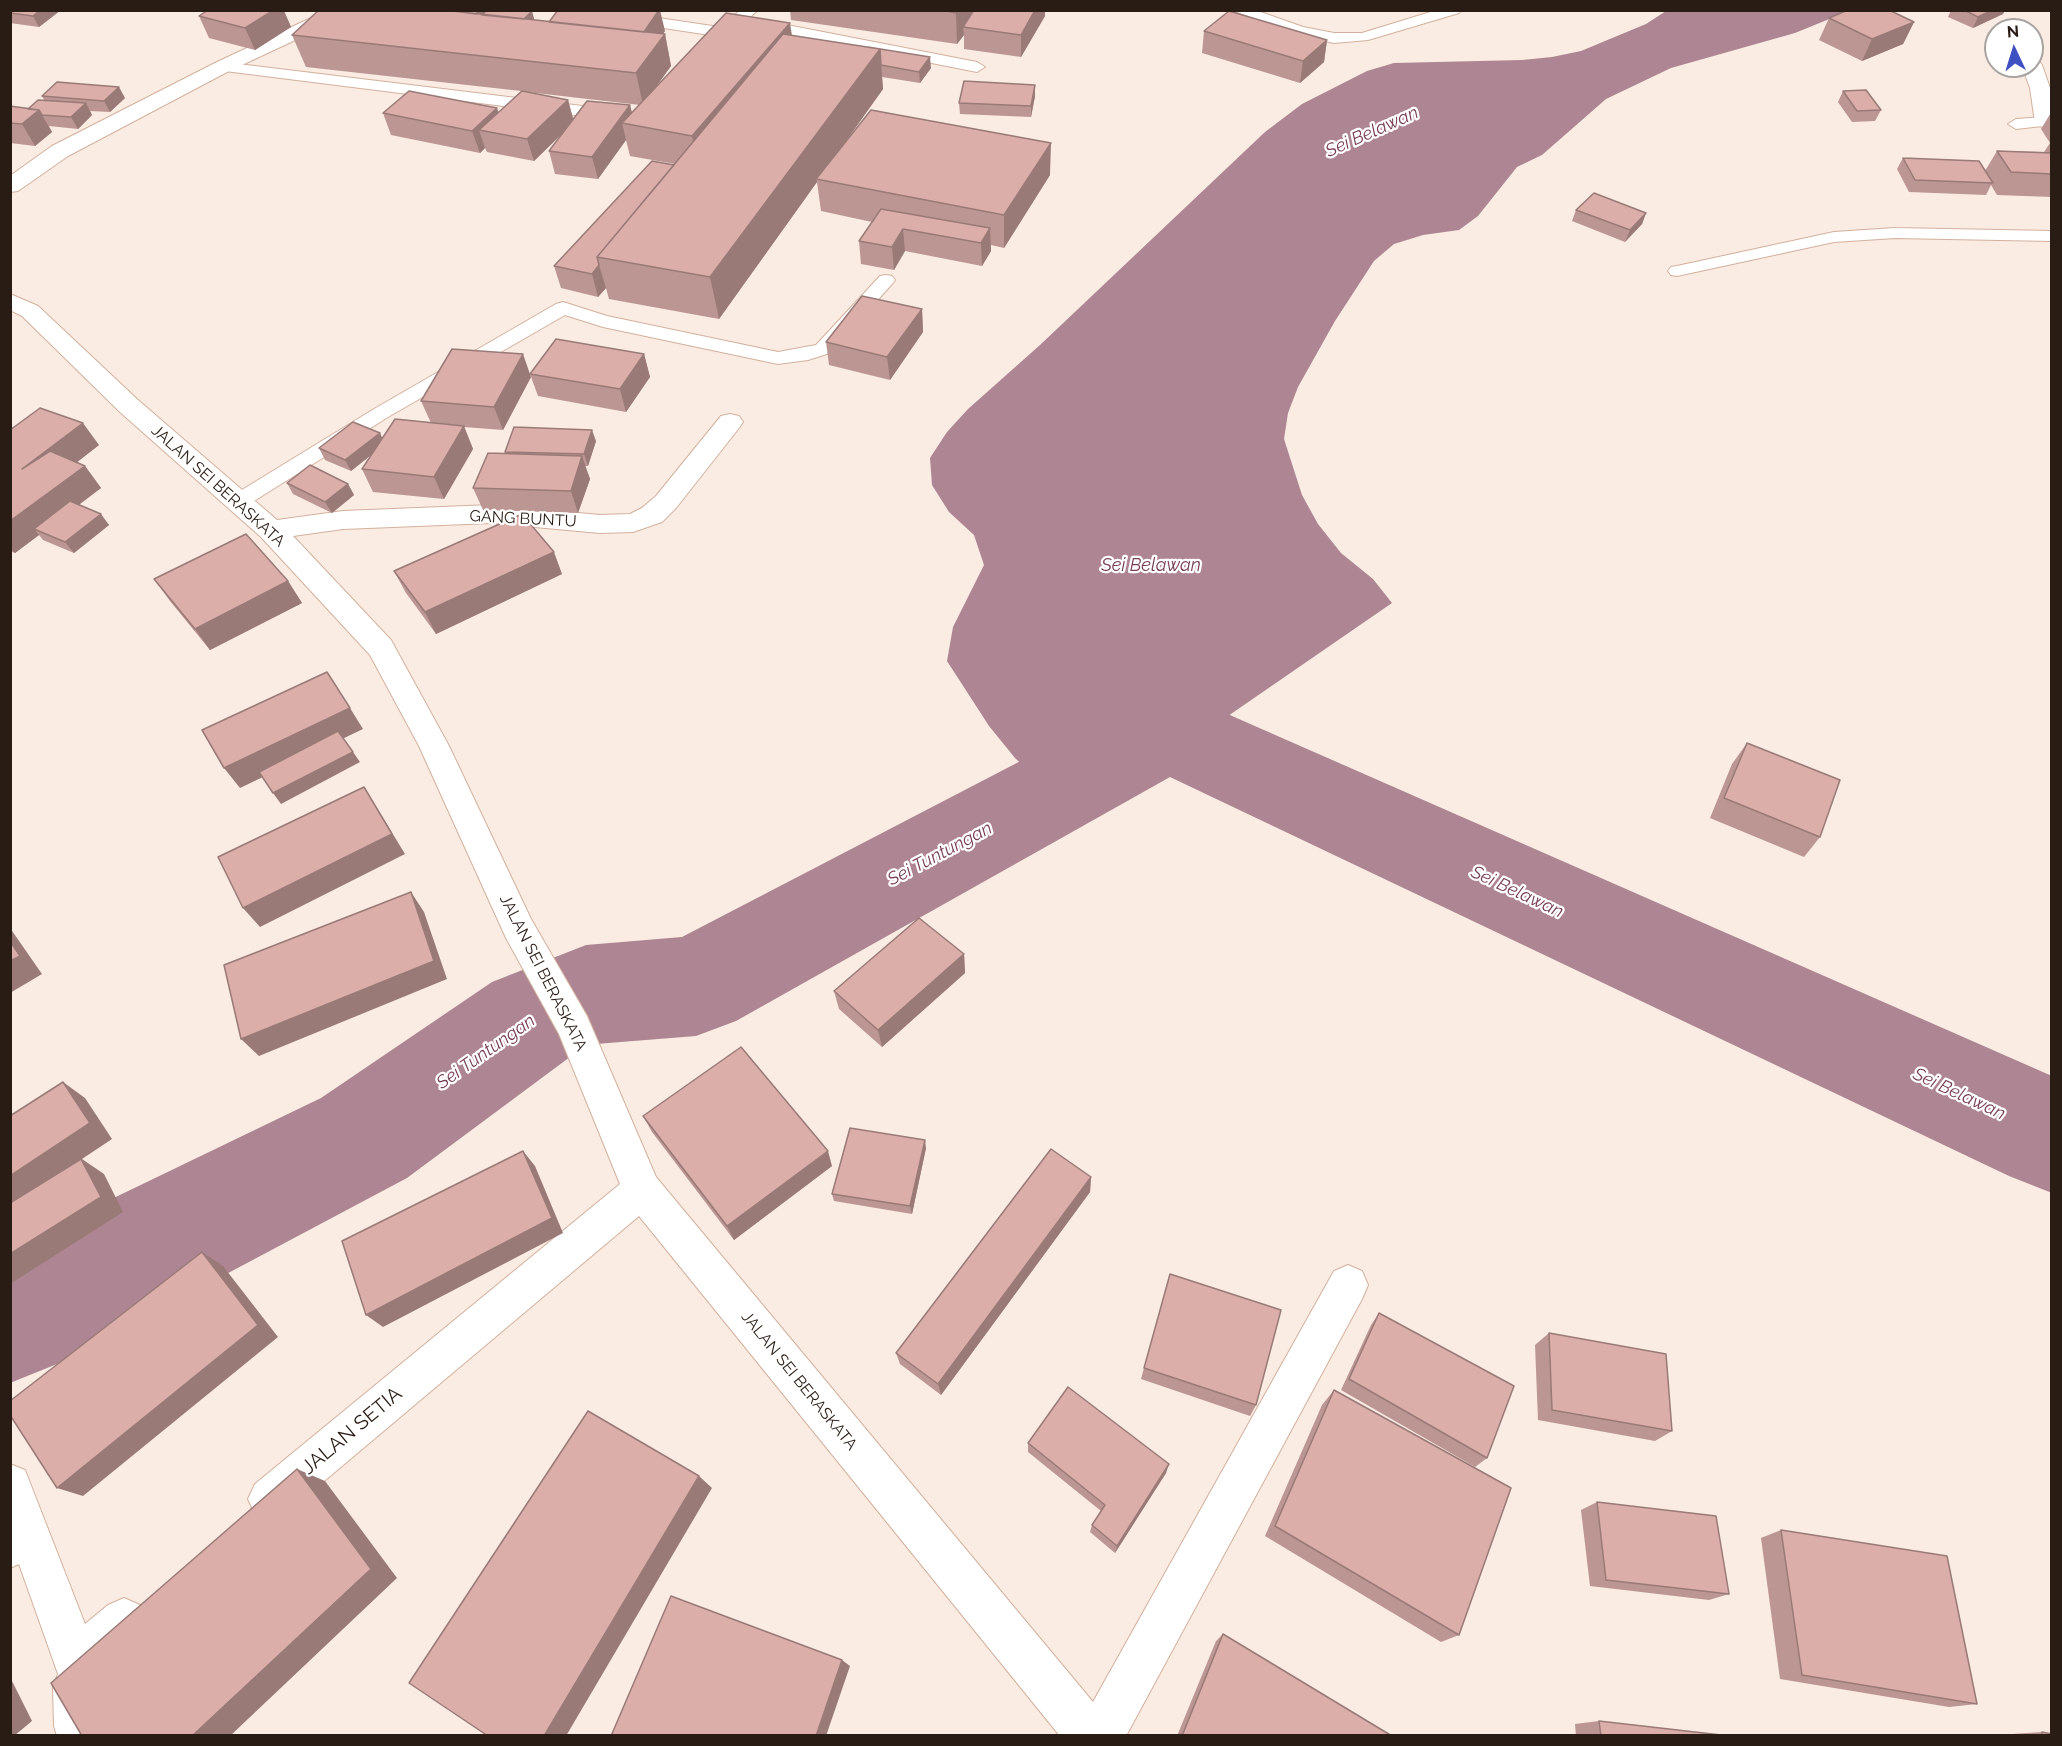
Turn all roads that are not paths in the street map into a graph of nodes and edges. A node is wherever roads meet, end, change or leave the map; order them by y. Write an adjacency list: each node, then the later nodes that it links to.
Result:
1 (344, 10): 12 (street)
2 (571, 10): 8 (lane)
3 (653, 10): 8 (lane)
4 (726, 10): 7 (lane)
5 (1239, 10): 6 (lane)
6 (1455, 10)
7 (748, 12): 9 (lane); 10 (lane)
8 (642, 22): 10 (lane)
9 (765, 26): 10 (lane); 13 (lane)
10 (721, 32): 11 (lane)
11 (706, 50)
12 (222, 67): 15 (lane); 18 (street)
13 (977, 67)
14 (2037, 78): 16 (street)
15 (636, 118)
16 (2048, 122): 17 (lane)
17 (2016, 124)
18 (10, 186)
19 (2052, 236): 20 (lane)
20 (1677, 271)
21 (885, 280): 24 (lane)
22 (10, 301): 24 (street, JALAN SEI BERASKATA)
23 (730, 422): 25 (street, GANG BUNTU)
24 (239, 501): 25 (street, JALAN SEI BERASKATA)
25 (271, 530): 26 (street, JALAN SEI BERASKATA)
26 (642, 1190): 29 (street, JALAN SETIA); 34 (street, JALAN SEI BERASKATA)
27 (1348, 1285): 35 (street)
28 (10, 1485): 30 (street)
29 (240, 1524)
30 (20, 1538): 32 (street)
31 (149, 1600): 32 (street)
32 (76, 1661): 33 (street)
33 (81, 1736)
34 (1091, 1736)
35 (1100, 1736)

